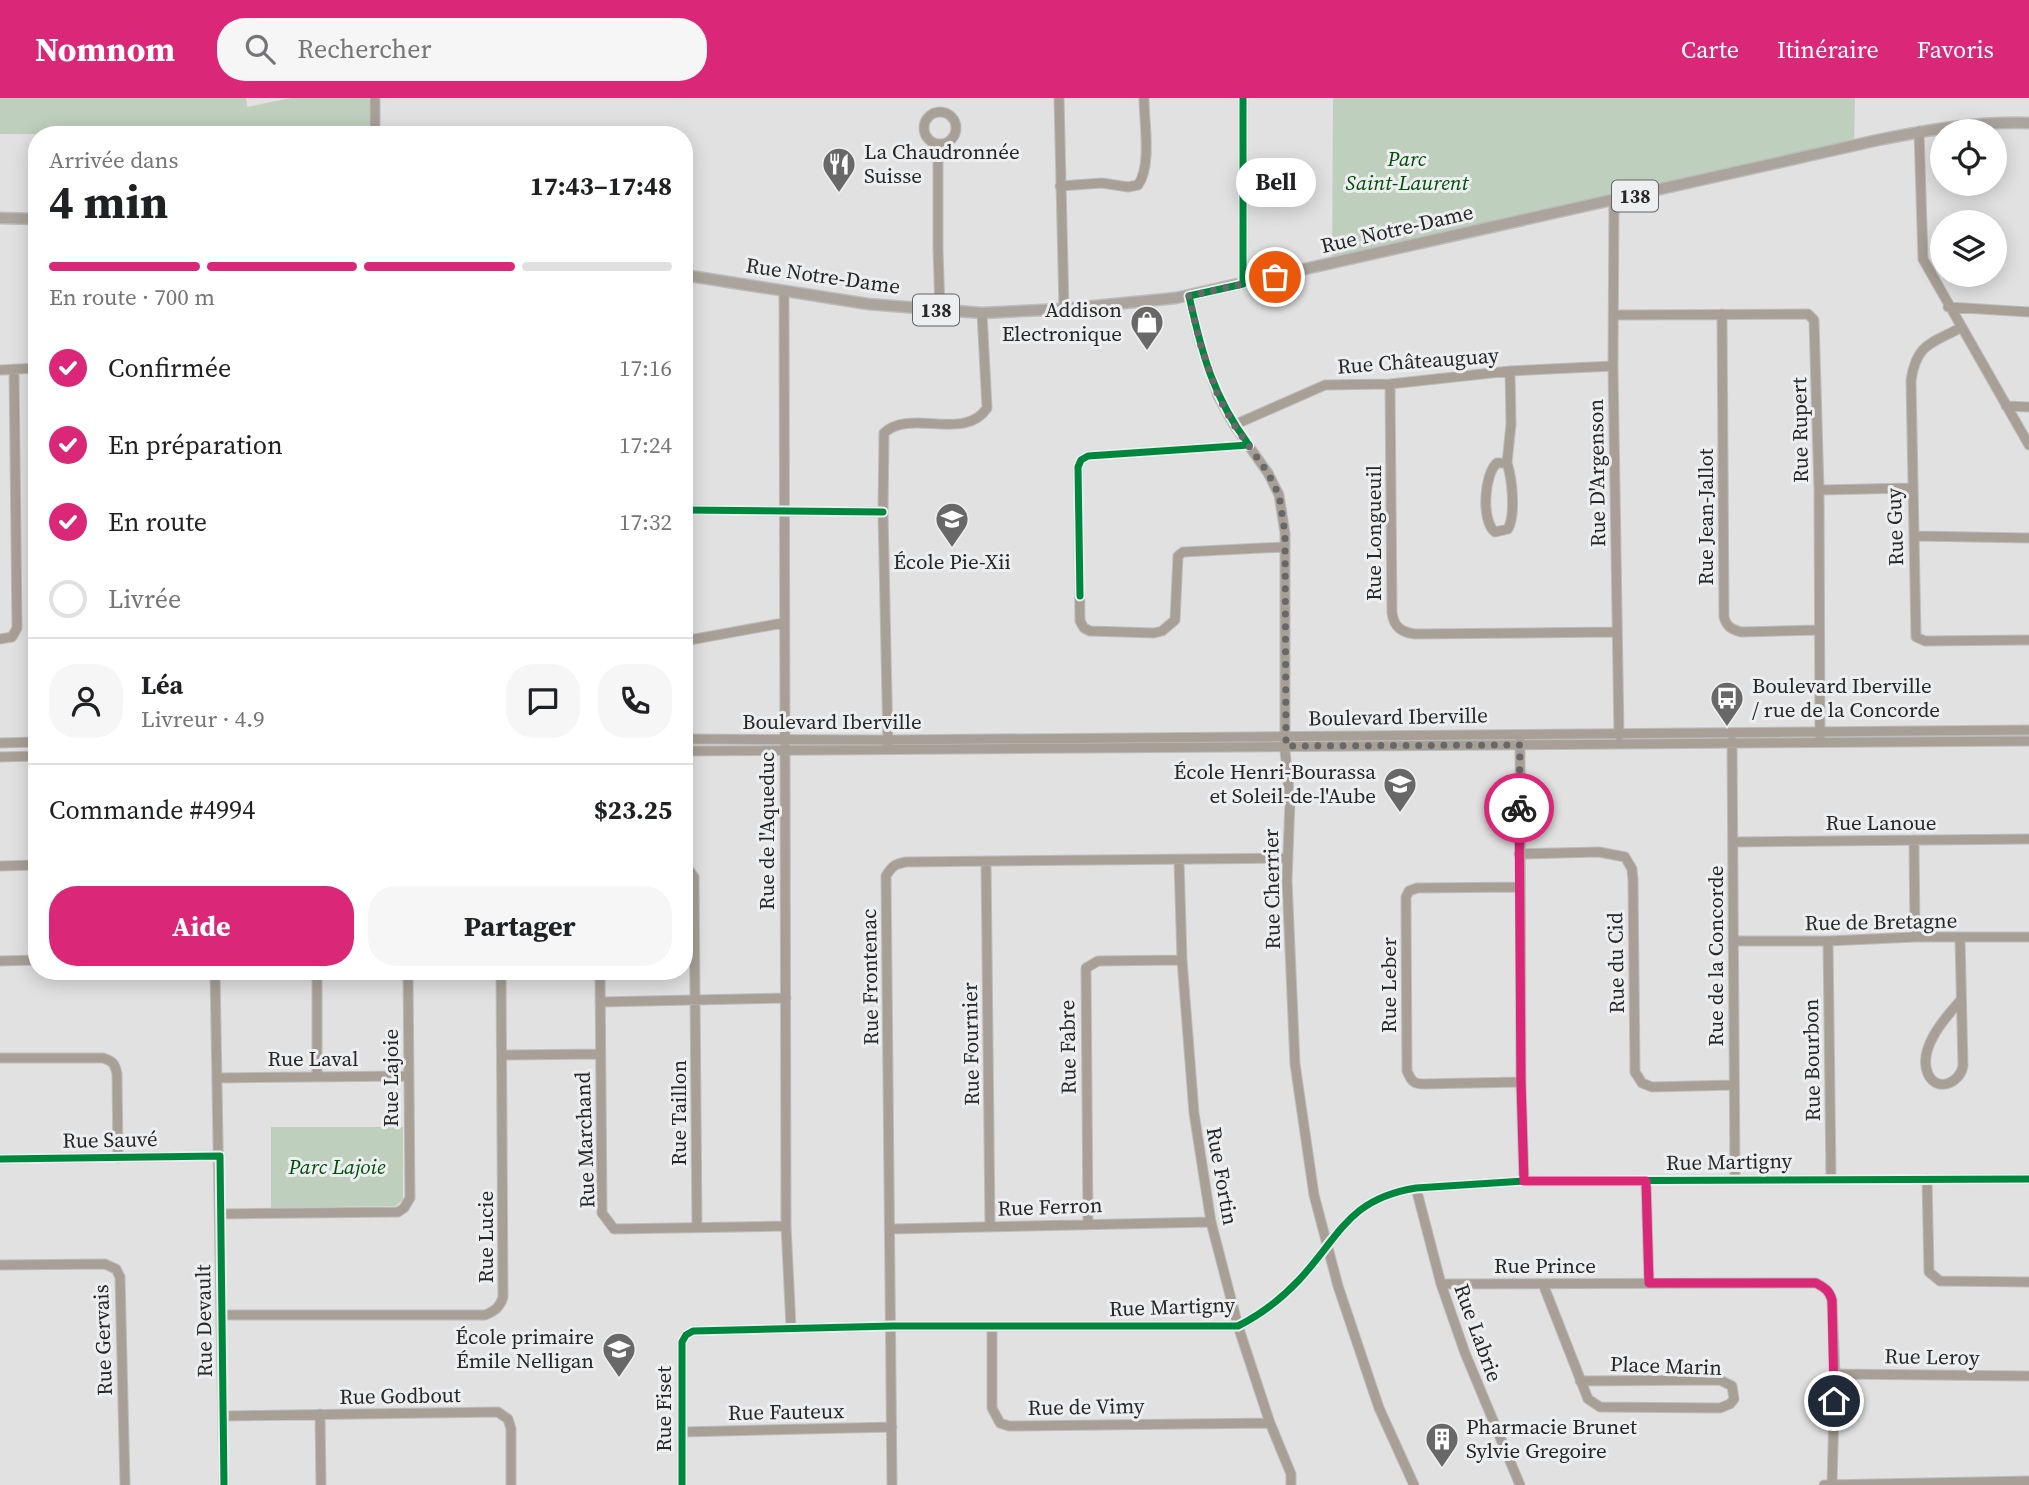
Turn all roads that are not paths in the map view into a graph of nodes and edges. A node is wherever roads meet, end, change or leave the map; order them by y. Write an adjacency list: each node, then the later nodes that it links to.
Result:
1 (375, 98): 6 (street)
2 (1059, 98): 9 (street)
3 (1144, 98): 9 (street)
4 (1243, 98): 14 (street)
5 (2029, 123): 7 (main road, Rue Notre-Dame / 138)
6 (375, 126)
7 (1919, 131): 10 (main road, Rue Notre-Dame / 138); 17 (street)
8 (938, 144): 19 (street)
9 (1060, 187): 18 (street)
10 (1614, 200): 14 (main road, Rue Notre-Dame / 138); 23 (street, Rue D'Argenson)
11 (0, 218): 12 (main road)
12 (28, 219)
13 (693, 276): 15 (main road, Rue Notre-Dame / 138)
14 (1243, 284): 16 (main road, Rue Notre-Dame / 138)
15 (783, 291): 19 (main road, Rue Notre-Dame / 138); 40 (street, Rue de l'Aqueduc)
16 (1189, 296): 18 (main road, Rue Notre-Dame / 138); 33 (street, Rue Cherrier)
17 (1948, 307): 20 (street); 24 (street)
18 (1064, 309): 21 (main road, Rue Notre-Dame / 138)
19 (940, 310): 21 (main road, Rue Notre-Dame / 138)
20 (2029, 312)
21 (982, 313): 41 (street)
22 (1722, 314): 23 (street, Rue Rupert); 38 (street, Rue Rupert); 46 (street, Rue Jean-Jallot)
23 (1615, 315): 25 (street, Rue D'Argenson)
24 (1960, 328): 31 (street); 37 (street, Rue Guy)
25 (1613, 366): 29 (street, Rue Châteauguay); 47 (street, Rue D'Argenson)
26 (28, 368): 27 (street)
27 (14, 369): 28 (street); 48 (street)
28 (0, 370)
29 (1510, 371): 30 (street, Rue Châteauguay); 36 (street)
30 (1390, 384): 33 (street, Rue Châteauguay); 47 (street, Rue Longueuil)
31 (2006, 406): 32 (street); 35 (street)
32 (2029, 407)
33 (1234, 425): 34 (street, Rue Cherrier)
34 (1249, 445): 44 (street, Rue Cherrier); 44 (street)
35 (2029, 445)
36 (1507, 463): 36 (street)
37 (1911, 488): 38 (street); 42 (street, Rue Guy)
38 (1819, 490): 46 (street, Rue Rupert)
39 (693, 510): 40 (street)
40 (784, 510): 41 (street); 45 (street, Rue de l'Aqueduc)
41 (883, 512): 64 (street)
42 (1914, 536): 43 (street); 50 (street, Rue Guy)
43 (2029, 538)
44 (1284, 547): 58 (street, Rue Cherrier)
45 (783, 623): 49 (street); 56 (street, Rue de l'Aqueduc)
46 (1818, 630): 55 (street, Rue Rupert)
47 (1616, 632): 54 (street, Rue D'Argenson)
48 (0, 639)
49 (693, 639)
50 (2029, 640)
51 (2029, 730): 55 (street, Boulevard Iberville)
52 (1732, 732): 54 (street, Boulevard Iberville); 55 (street, Boulevard Iberville); 63 (street, Rue de la Concorde)
53 (1520, 733): 54 (street, Boulevard Iberville); 58 (street, Boulevard Iberville); 65 (street)
54 (1618, 733): 62 (street, Rue D'Argenson)
55 (1820, 737): 59 (street, Boulevard Iberville); 63 (street, Boulevard Iberville)
56 (783, 738): 57 (street, Boulevard Iberville); 64 (street, Boulevard Iberville); 66 (street, Rue de l'Aqueduc)
57 (693, 739)
58 (1286, 741): 64 (street, Boulevard Iberville); 65 (street, Boulevard Iberville); 74 (street, Rue Cherrier)
59 (2029, 741)
60 (28, 742): 61 (street)
61 (0, 743)
62 (1619, 744): 63 (street, Boulevard Iberville); 65 (street, Boulevard Iberville)
63 (1732, 744): 72 (street, Rue de la Concorde)
64 (888, 745): 66 (street, Boulevard Iberville)
65 (1520, 745): 73 (street)
66 (783, 750): 67 (street, Boulevard Iberville); 94 (street, Rue de l'Aqueduc)
67 (693, 751)
68 (0, 757): 69 (street)
69 (28, 757)
70 (2029, 839): 71 (street, Rue Lanoue)
71 (1914, 840): 72 (street, Rue Lanoue); 81 (street)
72 (1734, 842): 84 (street, Rue de la Concorde)
73 (1519, 854): 80 (street); 105 (street, Rue du Cid)
74 (1288, 858): 76 (street, Rue Frontenac); 123 (street, Rue Cherrier)
75 (986, 861): 76 (street, Rue Frontenac); 121 (street, Rue Fournier); 122 (street, Rue Frontenac)
76 (1179, 861): 87 (street, Rue Fortin)
77 (28, 865): 78 (street)
78 (0, 866)
79 (693, 876): 95 (street, Rue Taillon)
80 (1520, 887): 104 (street); 104 (street, Rue Leber)
81 (1915, 937): 83 (street, Rue de Bretagne); 85 (street, Rue de Bretagne)
82 (2029, 937): 83 (street, Rue de Bretagne)
83 (1960, 938): 97 (street)
84 (1734, 941): 85 (street, Rue de Bretagne); 105 (street, Rue de la Concorde)
85 (1828, 941): 110 (street, Rue Bourbon)
86 (28, 960): 88 (street)
87 (1182, 960): 117 (street, Rue Fortin); 118 (street, Rue Fabre)
88 (0, 961)
89 (215, 980): 103 (street, Rue Devault)
90 (317, 980): 101 (street)
91 (408, 980): 102 (street, Rue Lajoie)
92 (501, 980): 99 (street, Rue Lucie)
93 (600, 980): 96 (street, Rue Marchand)
94 (786, 998): 95 (street); 120 (street, Rue de l'Aqueduc)
95 (695, 999): 96 (street); 119 (street, Rue Taillon)
96 (600, 1002): 98 (street, Rue Marchand)
97 (1960, 1002): 97 (street)
98 (600, 1054): 99 (street); 119 (street, Rue Marchand)
99 (503, 1055): 129 (street, Rue Lucie)
100 (0, 1058): 107 (street)
101 (317, 1076): 102 (street, Rue Laval); 103 (street, Rue Laval)
102 (409, 1076): 116 (street, Rue Lajoie)
103 (217, 1078): 106 (street, Rue Devault)
104 (1521, 1082): 113 (street)
105 (1734, 1085): 109 (street, Rue de la Concorde)
106 (219, 1156): 107 (street, Rue Sauvé); 116 (street, Rue Devault)
107 (118, 1158): 108 (street, Rue Sauvé)
108 (0, 1159)
109 (1735, 1179): 110 (street, Rue Martigny); 114 (street, Rue Martigny)
110 (1831, 1179): 111 (street, Rue Martigny)
111 (1927, 1179): 112 (street, Rue Martigny); 125 (street)
112 (2029, 1179)
113 (1524, 1181): 114 (street, Rue Martigny); 115 (street, Rue Martigny)
114 (1646, 1181): 126 (street)
115 (1416, 1188): 123 (street, Rue Martigny); 127 (street, Rue Labrie)
116 (220, 1214): 129 (street, Rue Devault)
117 (1211, 1222): 118 (street, Rue Ferron); 131 (street, Rue Fortin)
118 (1088, 1223): 121 (street, Rue Ferron)
119 (697, 1226): 120 (street, Rue Marchand)
120 (786, 1226): 132 (street, Rue de l'Aqueduc)
121 (990, 1226): 122 (street, Rue Ferron)
122 (891, 1229): 130 (street, Rue Frontenac)
123 (1326, 1244): 131 (street, Rue Martigny); 152 (street, Rue Cherrier)
124 (0, 1265): 145 (street, Rue Gervais)
125 (2029, 1282)
126 (1649, 1283): 128 (street, Rue Prince); 135 (street, Rue Prince)
127 (1441, 1284): 128 (street, Rue Prince); 153 (street, Rue Labrie)
128 (1543, 1284): 137 (street, Place Marin)
129 (222, 1315): 139 (street, Rue Devault)
130 (892, 1326): 132 (street, Rue Martigny); 133 (street, Rue Martigny); 141 (street, Rue Frontenac)
131 (1238, 1326): 133 (street, Rue Martigny); 140 (street, Rue Fortin)
132 (791, 1327): 134 (street, Rue Martigny)
133 (992, 1328): 140 (street, Rue de Vimy)
134 (685, 1335): 142 (street, Rue Fiset)
135 (1835, 1374): 136 (street, Rue Leroy); 144 (street, Rue Prince)
136 (2029, 1376)
137 (1580, 1381): 137 (street, Place Marin)
138 (320, 1414): 139 (street, Rue Godbout); 147 (street); 148 (street, Rue Godbout)
139 (223, 1416): 146 (street, Rue Devault)
140 (1270, 1423): 151 (street, Rue Fortin)
141 (892, 1427): 142 (street, Rue Fauteux); 150 (street, Rue Frontenac)
142 (682, 1432): 149 (street, Rue Fiset)
143 (2029, 1481): 144 (street)
144 (1832, 1484): 154 (street)
145 (125, 1485)
146 (224, 1485)
147 (321, 1485)
148 (511, 1485)
149 (682, 1485)
150 (892, 1485)
151 (1291, 1485)
152 (1412, 1485)
153 (1520, 1485)
154 (1824, 1485)

